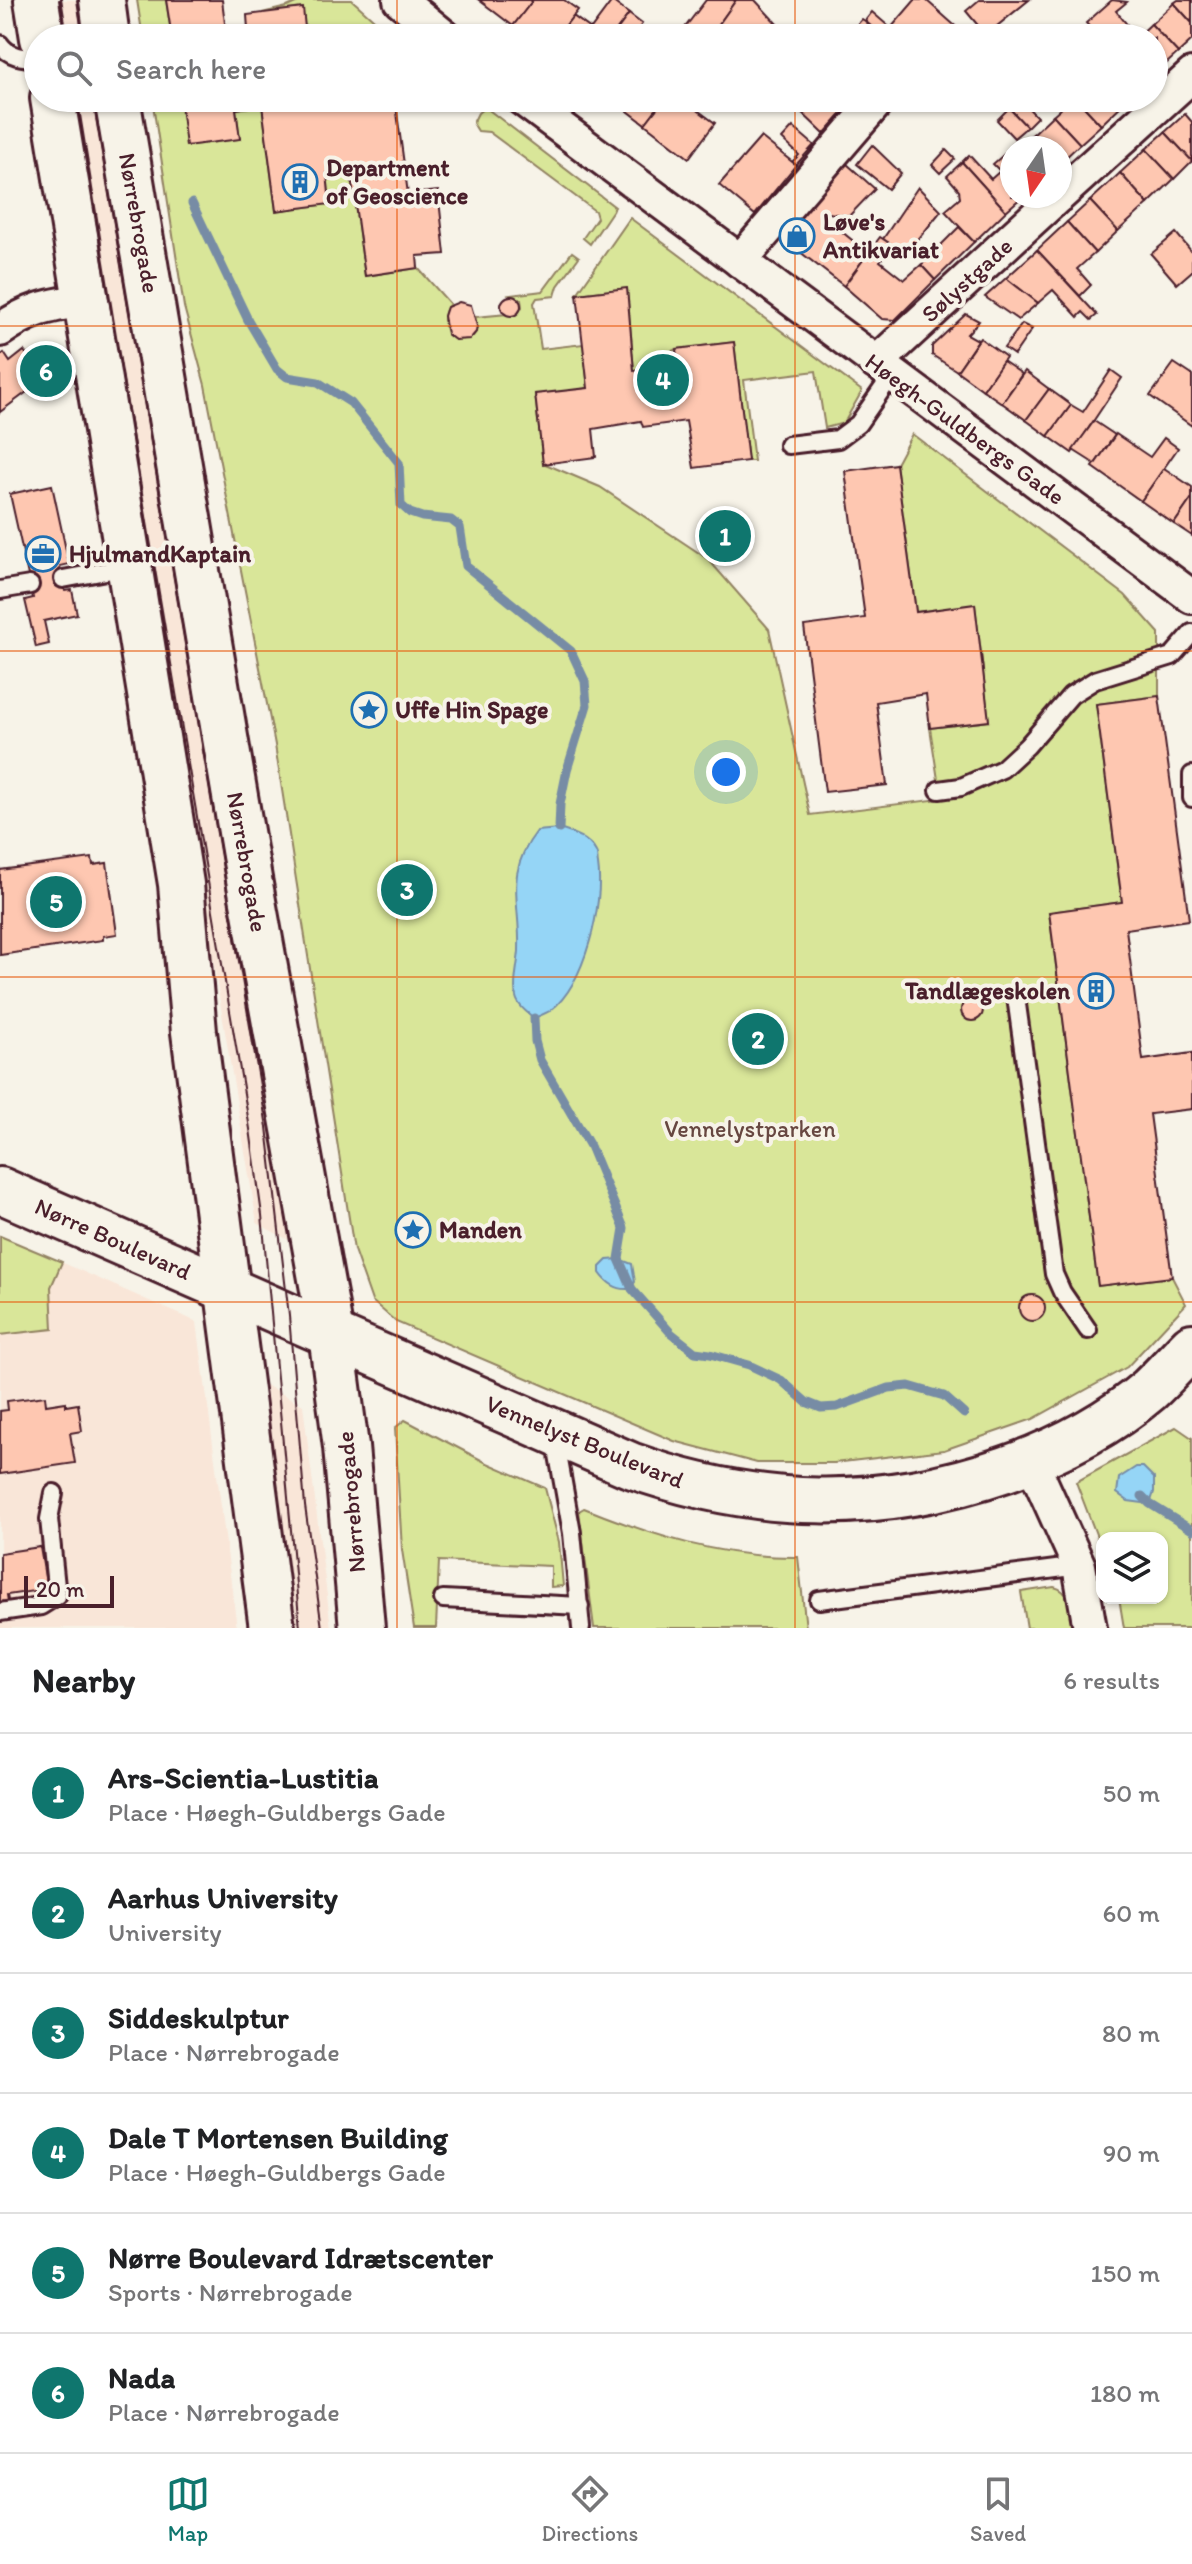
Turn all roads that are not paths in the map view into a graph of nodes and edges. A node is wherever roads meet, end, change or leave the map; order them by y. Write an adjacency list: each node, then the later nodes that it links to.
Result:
1 (37, 0): 4 (main road)
2 (102, 0): 5 (main road)
3 (400, 0): 6 (street)
4 (41, 24)
5 (105, 24)
6 (429, 24)
7 (0, 44): 8 (lane)
8 (24, 57)
9 (1192, 75): 10 (street, Sølystgade)
10 (1168, 97)
11 (55, 112): 19 (main road)
12 (119, 112): 36 (main road, Nørrebrogade)
13 (540, 112): 18 (street, Høegh-Guldbergs Gade)
14 (868, 112): 18 (street)
15 (1151, 112): 16 (street, Sølystgade)
16 (1072, 183)
17 (1046, 208): 21 (street, Sølystgade)
18 (740, 261): 21 (street, Høegh-Guldbergs Gade)
19 (85, 300): 20 (street); 23 (main road)
20 (0, 330)
21 (884, 369): 22 (lane); 27 (street, Høegh-Guldbergs Gade)
22 (788, 445)
23 (128, 567): 24 (lane); 34 (main road)
24 (63, 579)
25 (30, 585): 26 (lane)
26 (0, 590)
27 (1192, 597)
28 (1192, 633): 30 (lane)
29 (1192, 775): 31 (lane)
30 (939, 790)
31 (1192, 798)
32 (1016, 997): 35 (lane)
33 (0, 1190): 34 (main road, Nørre Boulevard)
34 (226, 1289): 36 (main road, Nørre Boulevard); 46 (main road)
35 (1088, 1330)
36 (331, 1334): 38 (main road, Vennelyst Boulevard); 47 (main road, Nørrebrogade)
37 (1192, 1346): 39 (main road, Vennelyst Boulevard)
38 (554, 1432): 39 (main road, Vennelyst Boulevard); 44 (lane)
39 (1031, 1460): 41 (street)
40 (54, 1493): 45 (lane)
41 (1079, 1566): 43 (lane); 49 (street)
42 (443, 1599): 44 (lane)
43 (819, 1600)
44 (580, 1606): 48 (lane)
45 (0, 1612)
46 (272, 1628)
47 (362, 1628)
48 (581, 1628)
49 (1090, 1628)

